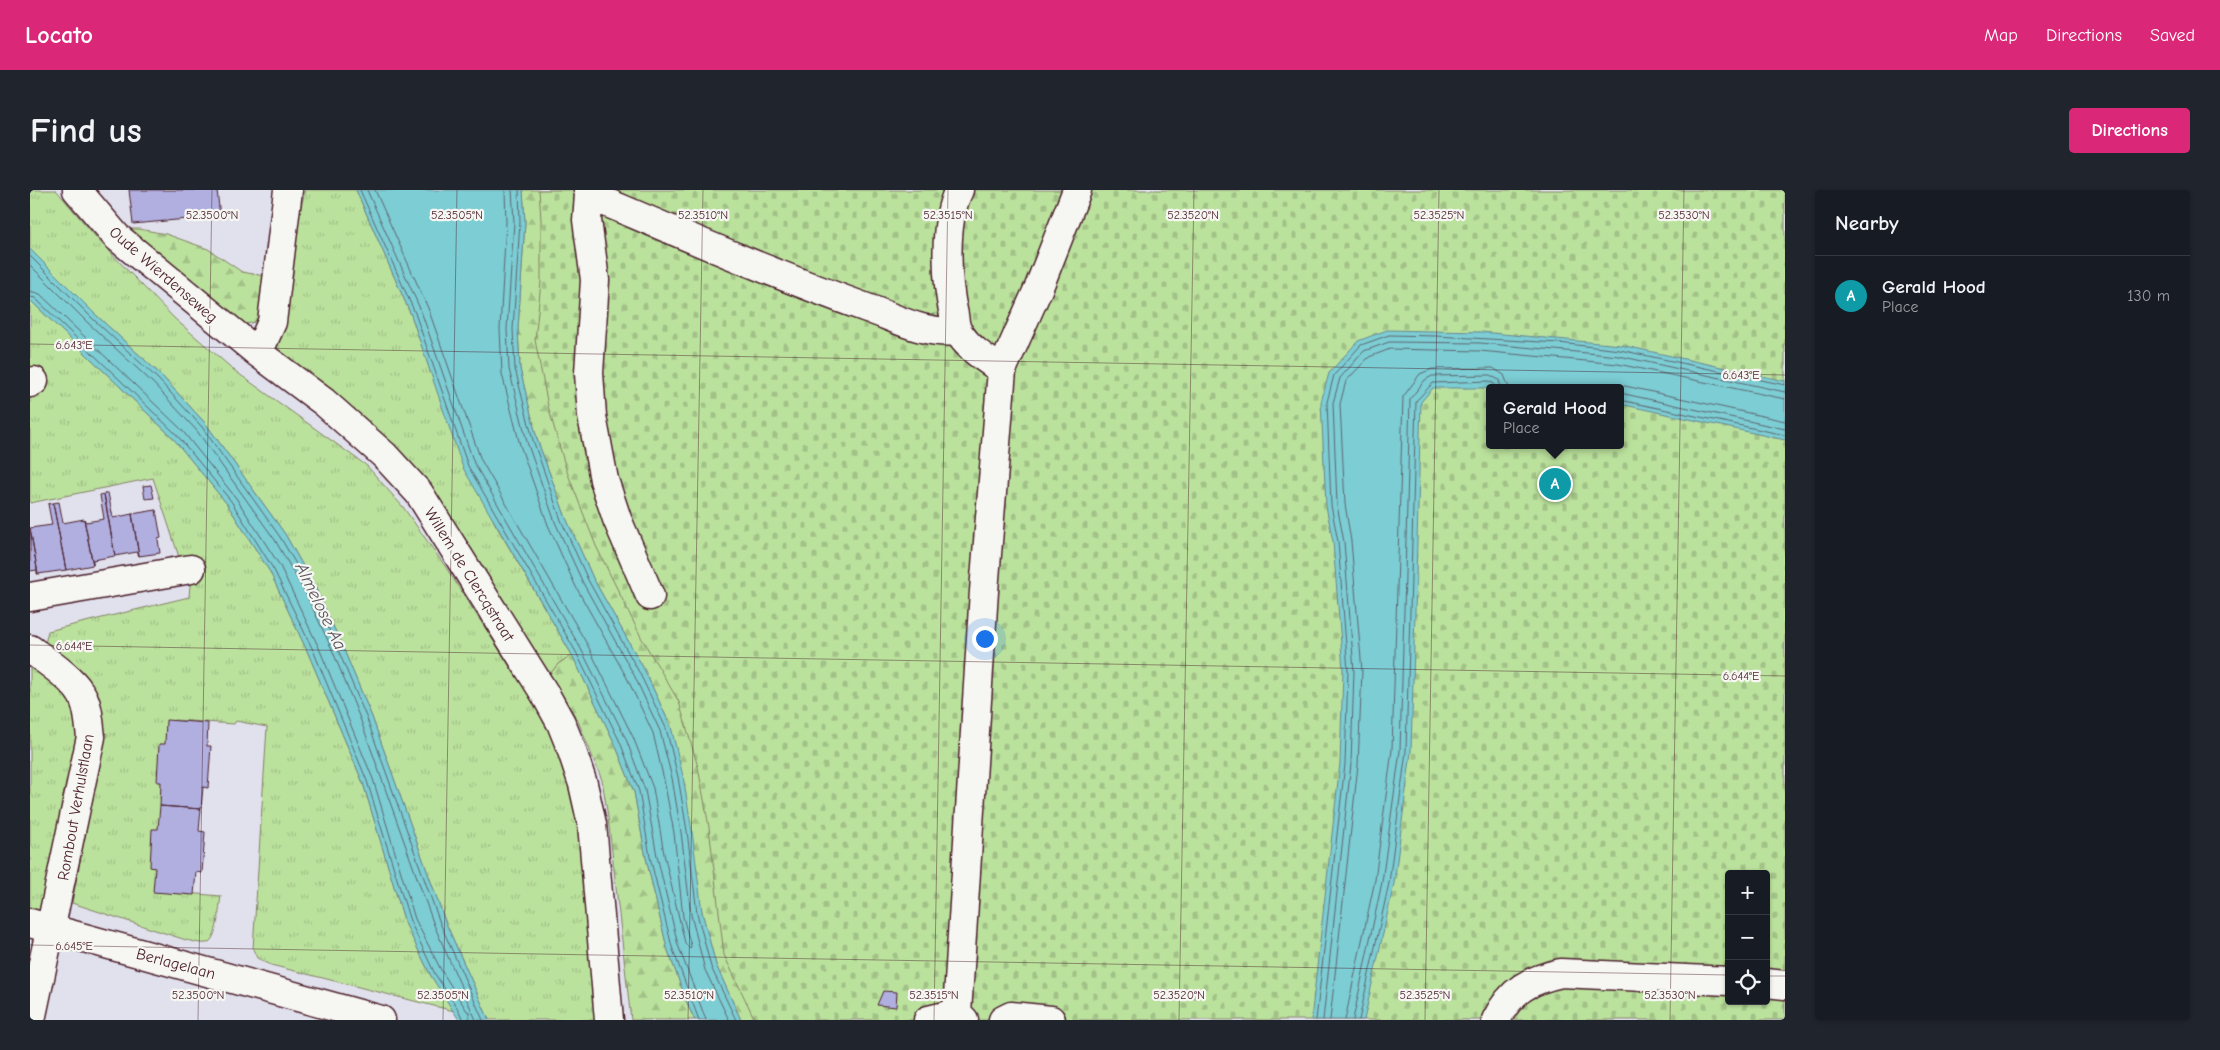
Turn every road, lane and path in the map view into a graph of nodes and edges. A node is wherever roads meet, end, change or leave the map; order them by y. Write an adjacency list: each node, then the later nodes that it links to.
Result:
1 (77, 190): 7 (street, Oude Wierdenseweg)
2 (288, 190): 7 (street)
3 (959, 190): 6 (street)
4 (1077, 190): 8 (street)
5 (588, 193): 6 (street); 10 (street)
6 (957, 332): 8 (street)
7 (258, 353): 20 (street, Willem de Clercqstraat)
8 (1002, 370): 17 (street)
9 (191, 569): 11 (street)
10 (650, 596)
11 (30, 597)
12 (30, 649): 13 (street, Rombout Verhulstlaan)
13 (40, 926): 18 (street, Rombout Verhulstlaan); 19 (street, Berlagelaan)
14 (1725, 982): 24 (street)
15 (1770, 984): 16 (street)
16 (1785, 985)
17 (961, 1017): 21 (street)
18 (31, 1020)
19 (381, 1020)
20 (609, 1020)
21 (928, 1020)
22 (1003, 1020): 23 (street)
23 (1051, 1020)
24 (1496, 1020)

